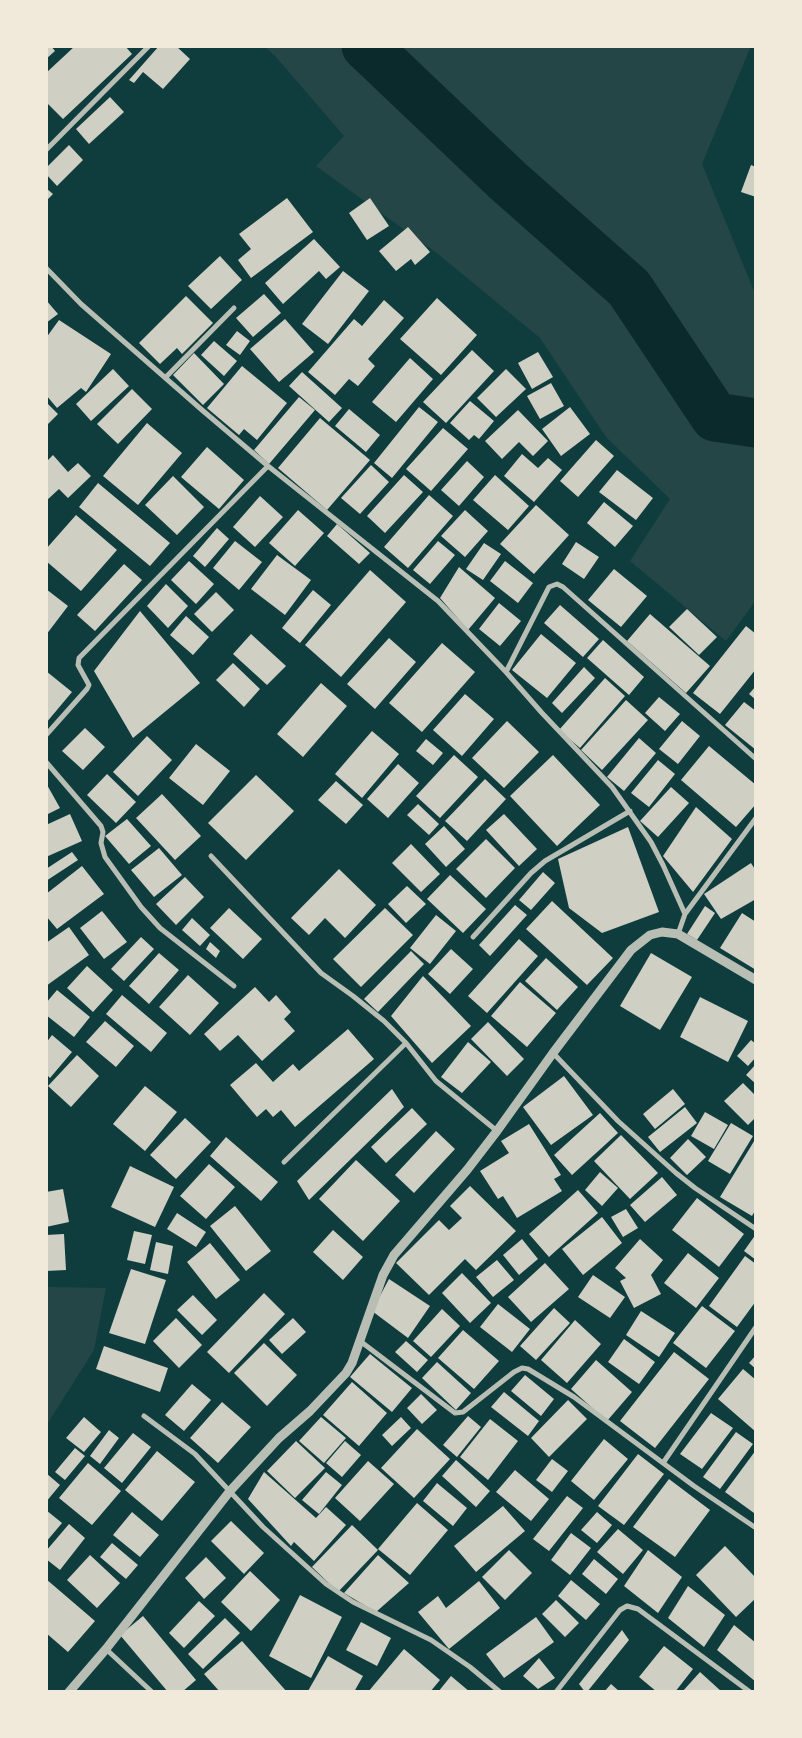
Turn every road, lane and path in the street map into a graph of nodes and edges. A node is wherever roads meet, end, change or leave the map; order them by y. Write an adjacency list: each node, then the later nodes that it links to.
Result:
1 (149, 46): 2 (street)
2 (46, 150)
3 (46, 268): 5 (street)
4 (234, 308): 5 (street)
5 (166, 377): 6 (street)
6 (268, 466): 7 (street); 8 (street)
7 (506, 672): 9 (street); 11 (street)
8 (46, 735)
9 (756, 759)
10 (46, 762): 18 (street)
11 (630, 811): 14 (street); 16 (street)
12 (756, 818): 14 (street)
13 (211, 856): 19 (street)
14 (685, 914): 15 (street)
15 (678, 934): 17 (street); 20 (street)
16 (473, 937)
17 (756, 980)
18 (234, 986)
19 (406, 1043): 21 (street); 22 (street)
20 (553, 1052): 21 (street); 23 (street)
21 (497, 1132): 25 (street)
22 (284, 1162)
23 (756, 1229)
24 (756, 1327): 27 (street)
25 (360, 1341): 27 (street); 28 (street)
26 (144, 1416): 28 (street)
27 (663, 1463): 29 (street)
28 (230, 1491): 30 (street); 33 (street)
29 (756, 1528)
30 (106, 1649): 31 (street); 32 (street)
31 (69, 1692)
32 (152, 1692)
33 (500, 1692)
34 (556, 1692): 35 (street)
35 (750, 1692)

